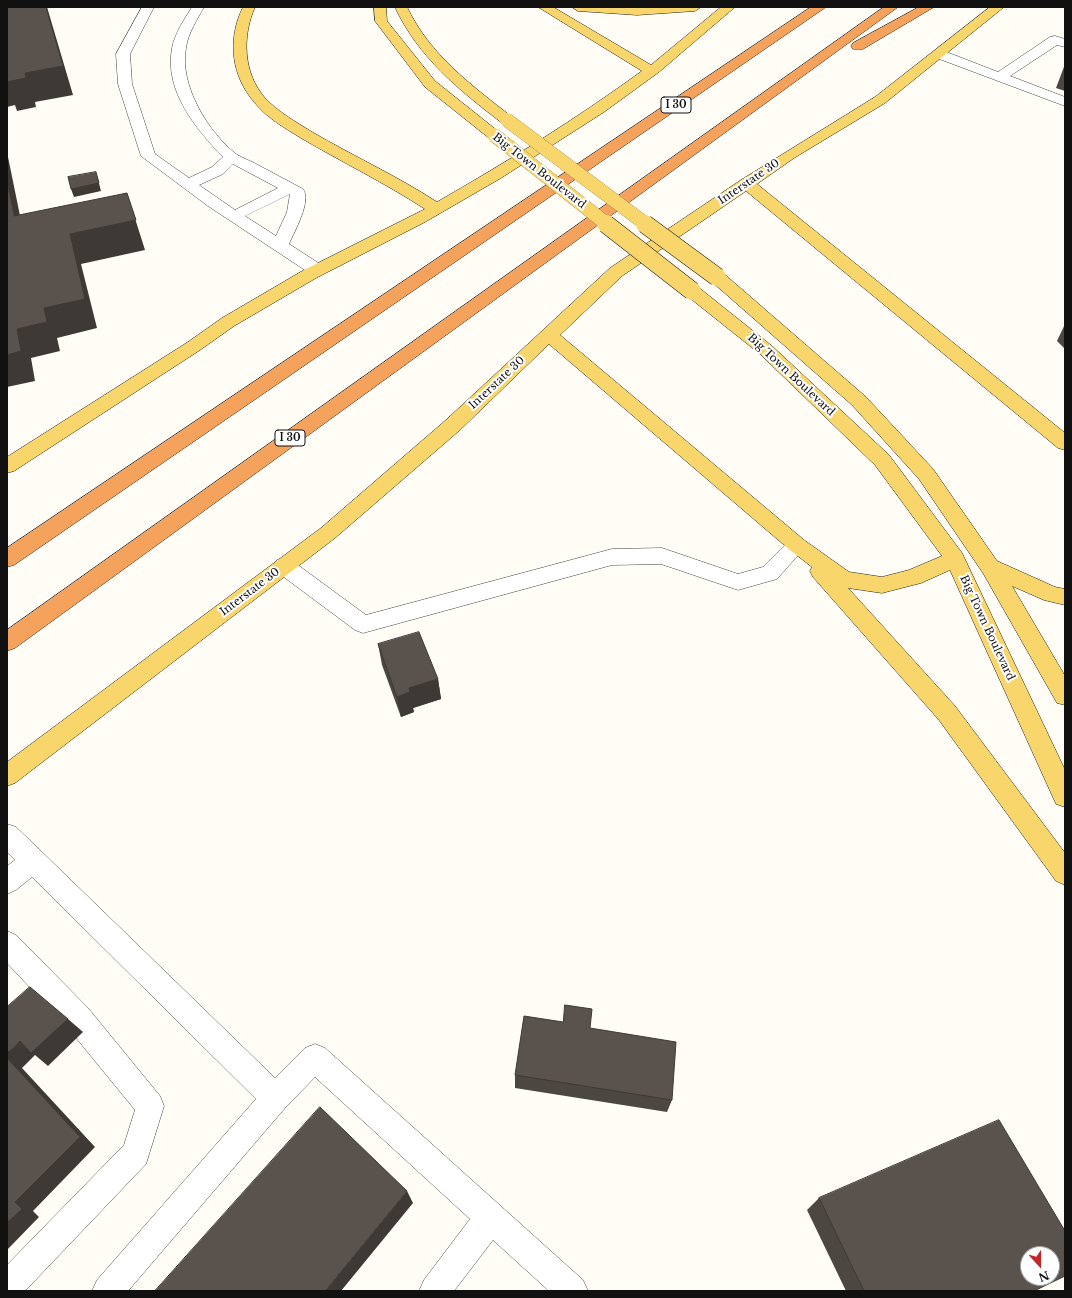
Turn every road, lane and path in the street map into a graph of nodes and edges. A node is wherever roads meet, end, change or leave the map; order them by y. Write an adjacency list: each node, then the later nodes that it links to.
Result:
1 (148, 7): 22 (lane)
2 (198, 7): 20 (lane)
3 (249, 7): 24 (main road)
4 (380, 7): 33 (main road, Big Town Boulevard, bridge)
5 (401, 7): 35 (main road, Big Town Boulevard, bridge)
6 (544, 7): 16 (main road)
7 (578, 7): 8 (main road)
8 (695, 7)
9 (729, 7): 16 (main road)
10 (820, 7): 32 (highway, I 30)
11 (892, 7): 18 (highway, I 30)
12 (928, 7): 18 (highway)
13 (998, 7): 15 (main road, Interstate 30)
14 (1065, 43): 17 (lane)
15 (939, 54): 17 (lane); 21 (main road, Interstate 30)
16 (651, 71): 24 (main road)
17 (1000, 77): 19 (lane)
18 (777, 91): 37 (highway, I 30)
19 (1065, 102)
20 (231, 157): 22 (lane); 23 (lane)
21 (746, 183): 28 (main road, Interstate 30); 29 (main road)
22 (188, 184): 25 (lane)
23 (290, 188): 25 (lane); 26 (lane)
24 (436, 209): 27 (main road)
25 (234, 216): 26 (lane)
26 (280, 246): 27 (lane)
27 (317, 270): 30 (main road)
28 (548, 334): 31 (main road); 34 (main road, Interstate 30)
29 (1065, 443)
30 (7, 466)
31 (797, 545): 33 (main road); 34 (lane); 43 (main road)
32 (7, 559)
33 (955, 559): 40 (main road, Big Town Boulevard)
34 (284, 566): 39 (main road, Interstate 30)
35 (990, 568): 36 (main road); 38 (main road, Big Town Boulevard)
36 (1065, 597)
37 (7, 642)
38 (1065, 696)
39 (7, 776)
40 (1065, 796)
41 (7, 835): 42 (lane)
42 (33, 860): 44 (lane); 46 (lane)
43 (1065, 873)
44 (7, 882)
45 (7, 944): 48 (lane)
46 (275, 1098): 47 (lane); 49 (lane)
47 (491, 1217): 50 (lane); 51 (lane)
48 (7, 1287)
49 (108, 1291)
50 (435, 1291)
51 (572, 1291)

